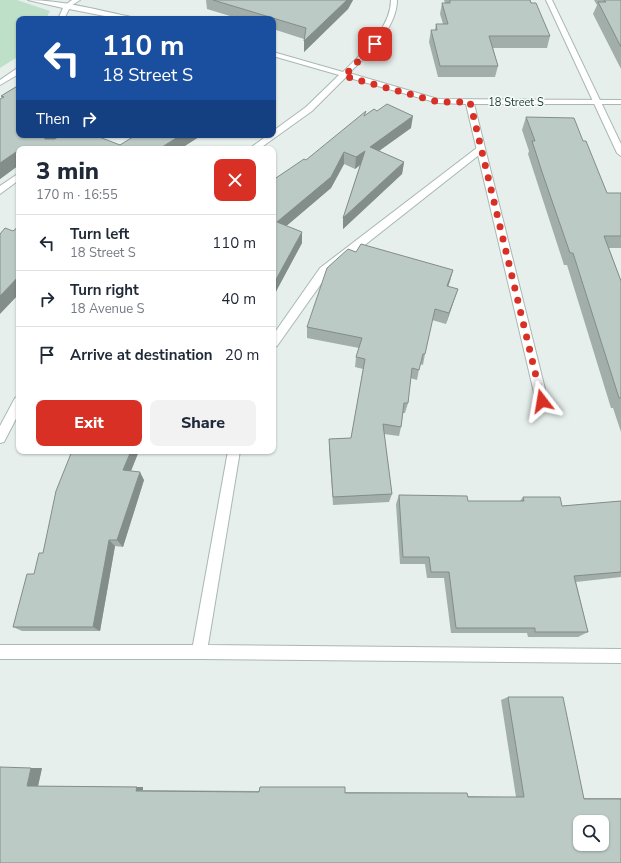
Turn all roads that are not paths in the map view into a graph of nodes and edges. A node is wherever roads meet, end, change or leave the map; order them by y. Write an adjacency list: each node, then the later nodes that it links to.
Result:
1 (31, 0): 5 (street)
2 (77, 0): 5 (street)
3 (394, 0): 10 (street)
4 (549, 0): 13 (street)
5 (67, 6): 6 (street); 7 (street)
6 (62, 16)
7 (116, 16)
8 (276, 55): 10 (street, 18 Street S)
9 (16, 73): 11 (street)
10 (344, 76): 12 (street, 18 Street S); 15 (street)
11 (0, 83)
12 (470, 102): 13 (street, 18 Street S); 18 (street)
13 (597, 102): 14 (street, 18 Street S); 19 (street)
14 (621, 102)
15 (276, 133)
16 (269, 138): 17 (street)
17 (257, 146)
18 (481, 149): 22 (street); 23 (street)
19 (621, 153)
20 (16, 178): 21 (street)
21 (0, 191)
22 (276, 339)
23 (542, 401)
24 (16, 407): 25 (street)
25 (0, 438)
26 (233, 454): 28 (street)
27 (0, 652): 28 (street)
28 (199, 652): 29 (street)
29 (621, 656)

